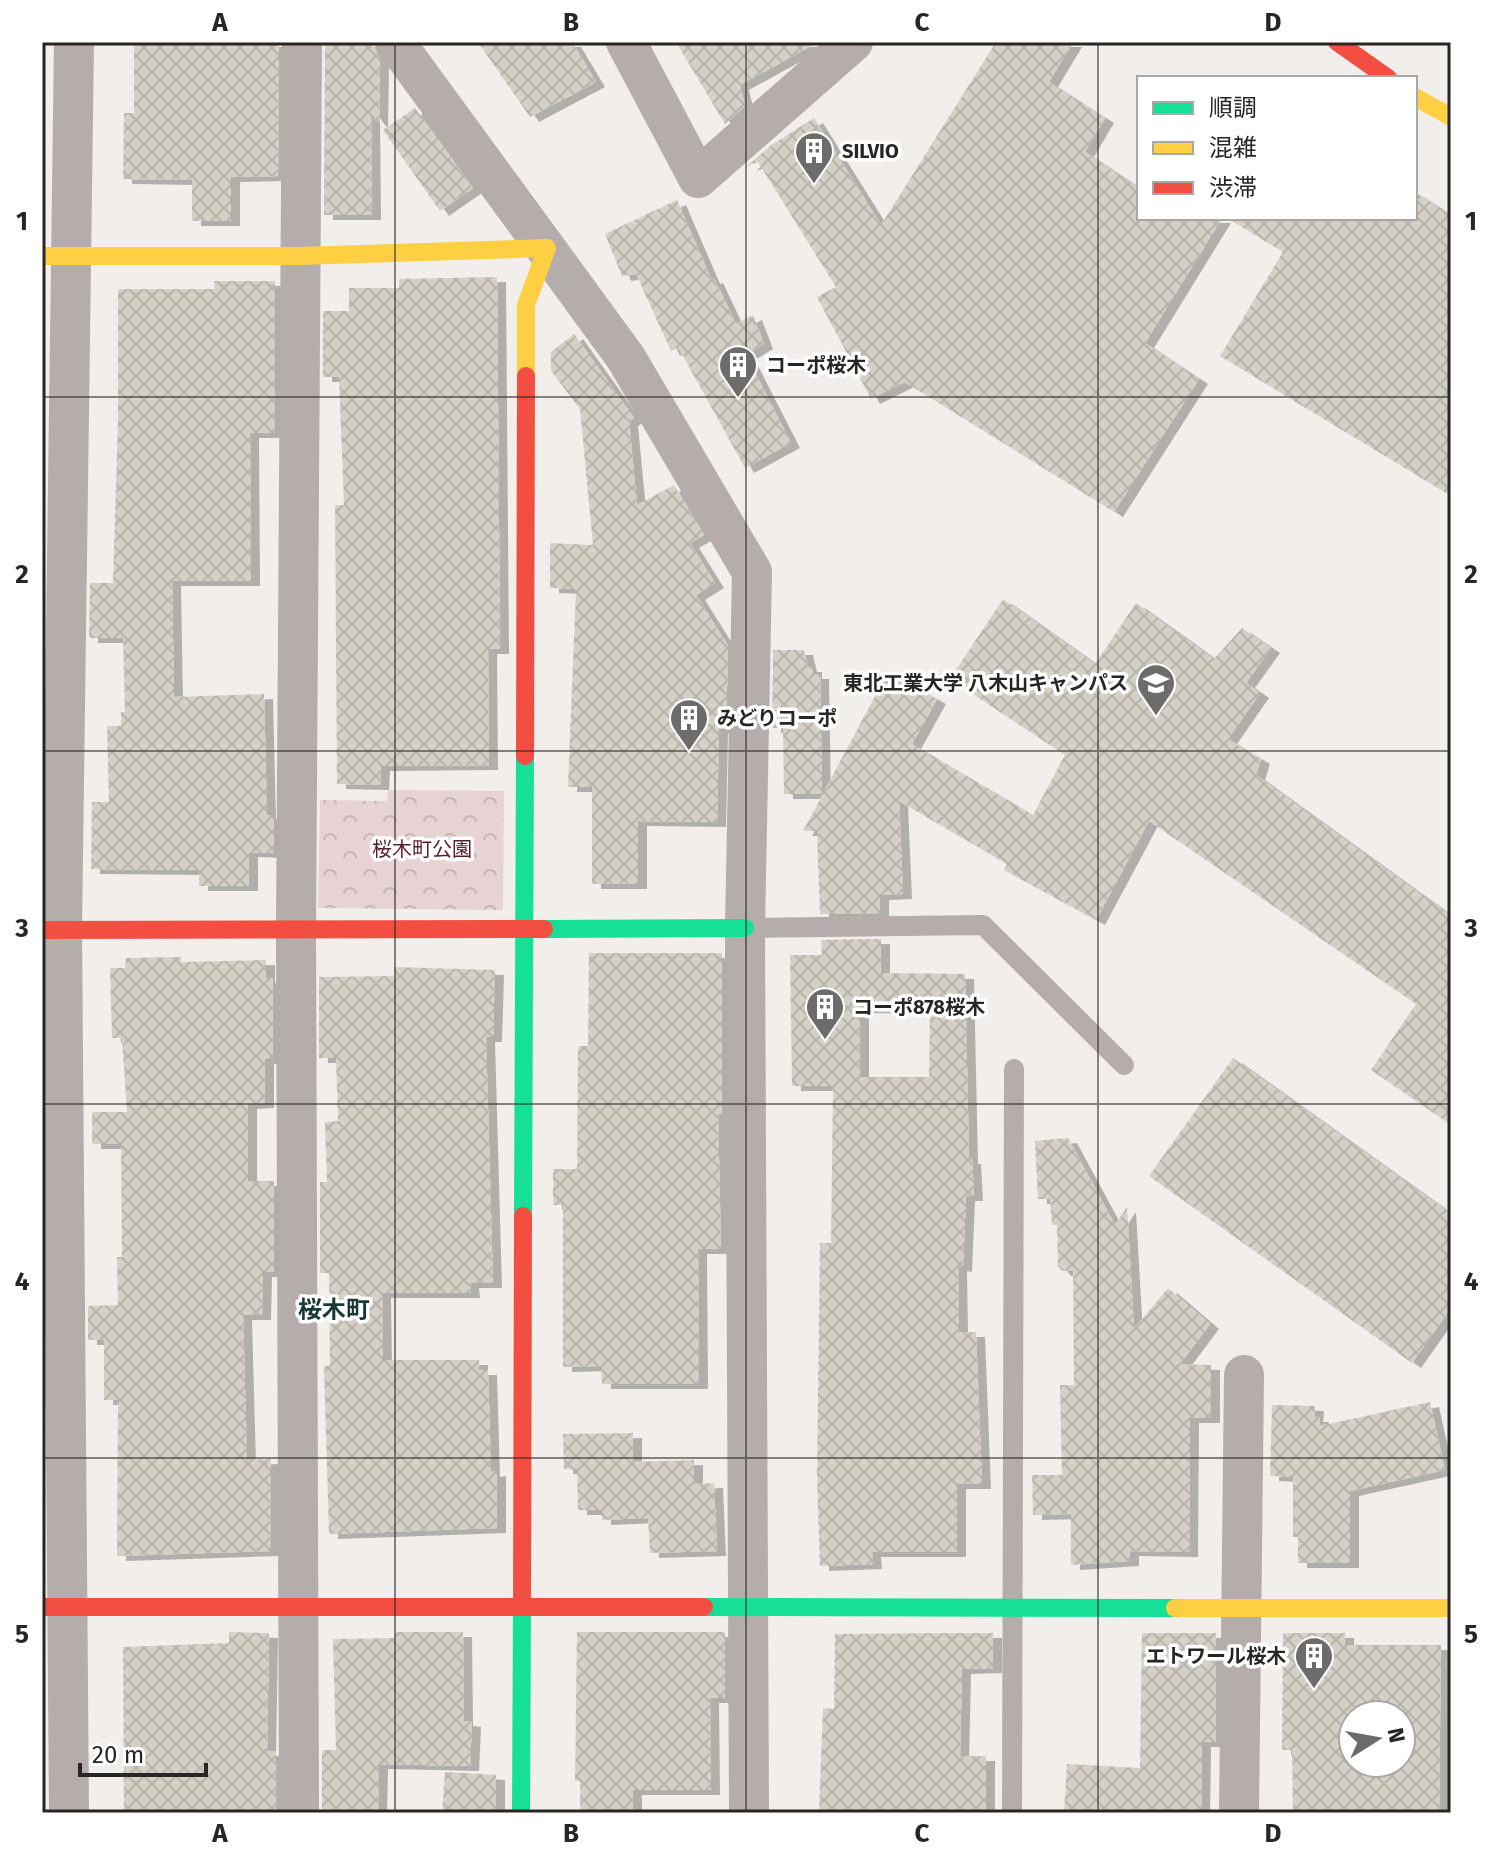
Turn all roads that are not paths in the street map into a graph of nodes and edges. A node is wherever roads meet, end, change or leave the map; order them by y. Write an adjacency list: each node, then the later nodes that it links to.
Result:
1 (74, 42): 11 (street)
2 (302, 42): 12 (street)
3 (395, 42): 10 (street)
4 (626, 42): 5 (street)
5 (853, 42)
6 (1337, 42): 7 (street)
7 (1385, 76)
8 (1417, 98): 9 (street)
9 (1451, 117)
10 (547, 248): 12 (street); 14 (street); 16 (street)
11 (56, 256): 12 (street); 15 (street)
12 (299, 256): 13 (street)
13 (296, 928): 15 (street); 16 (street); 20 (street)
14 (745, 928): 16 (street); 17 (lane); 23 (street)
15 (52, 930): 22 (street)
16 (523, 930): 21 (street)
17 (1124, 1065)
18 (1014, 1069): 24 (lane)
19 (1244, 1375): 25 (street)
20 (298, 1605): 21 (street); 22 (street); 28 (street)
21 (520, 1605): 23 (street); 29 (street)
22 (54, 1607): 27 (street)
23 (749, 1607): 24 (street); 30 (street)
24 (1011, 1607): 25 (street); 31 (lane)
25 (1240, 1607): 26 (street); 32 (street)
26 (1451, 1608)
27 (69, 1813)
28 (299, 1813)
29 (521, 1813)
30 (749, 1813)
31 (1012, 1813)
32 (1239, 1813)

